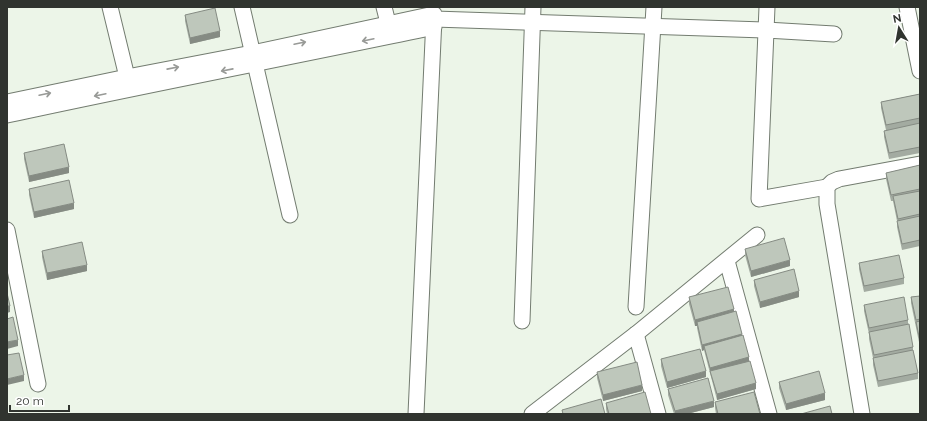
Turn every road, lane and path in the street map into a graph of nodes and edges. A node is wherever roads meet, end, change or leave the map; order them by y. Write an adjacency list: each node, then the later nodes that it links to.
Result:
1 (110, 7): 16 (street)
2 (242, 7): 14 (street)
3 (384, 7): 11 (street)
4 (534, 7): 9 (street)
5 (654, 7): 10 (street)
6 (767, 7): 12 (street)
7 (907, 7): 15 (street)
8 (434, 17): 9 (street); 11 (street); 30 (street)
9 (533, 22): 10 (street); 26 (street)
10 (653, 26): 12 (street); 25 (street)
11 (390, 29): 14 (street)
12 (766, 30): 13 (street); 20 (street)
13 (834, 34)
14 (253, 59): 16 (street); 21 (street)
15 (920, 71)
16 (127, 83): 17 (street, one-way to 16); 18 (street, one-way to 18)
17 (7, 102)
18 (7, 115)
19 (920, 164): 20 (street)
20 (828, 187): 33 (street)
21 (290, 215)
22 (7, 230): 28 (street)
23 (757, 235): 24 (street)
24 (727, 261): 27 (street); 32 (street)
25 (636, 307)
26 (522, 321)
27 (636, 334): 29 (street); 31 (street)
28 (38, 384)
29 (538, 412)
30 (416, 414)
31 (658, 414)
32 (769, 414)
33 (862, 414)

